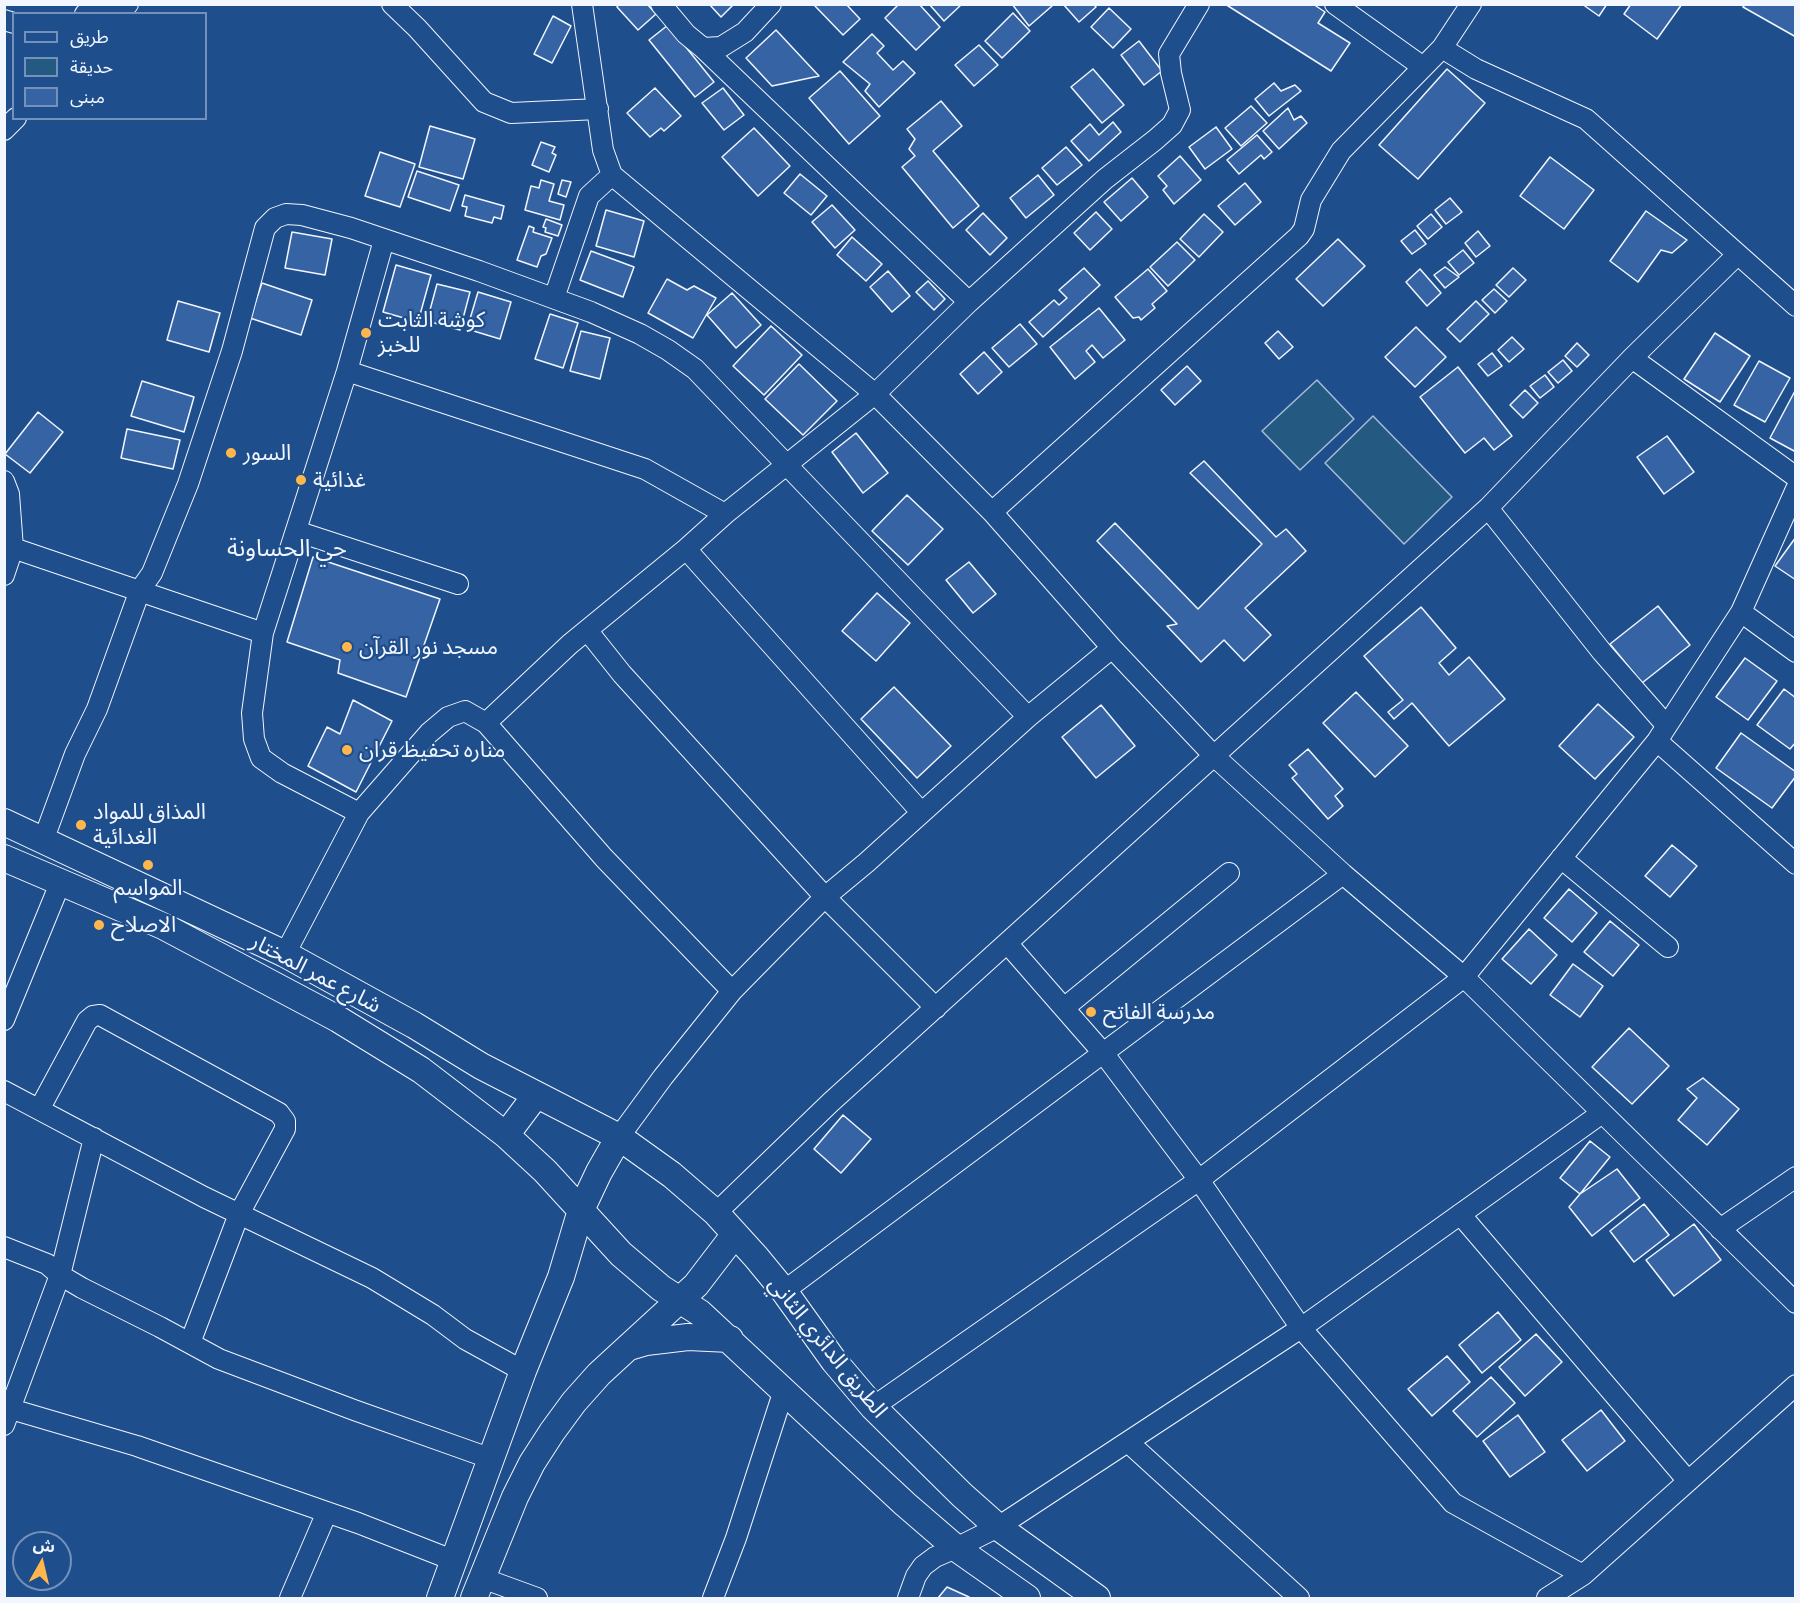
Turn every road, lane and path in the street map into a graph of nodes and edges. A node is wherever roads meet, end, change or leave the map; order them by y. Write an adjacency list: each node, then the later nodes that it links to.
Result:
1 (105, 4): 9 (street)
2 (392, 4): 13 (street)
3 (582, 4): 13 (street)
4 (661, 4): 10 (street)
5 (771, 4): 10 (street)
6 (1199, 4): 18 (street)
7 (1335, 4): 12 (street)
8 (1471, 4): 11 (street)
9 (89, 12)
10 (703, 48): 18 (street)
11 (1442, 48): 12 (street); 16 (street)
12 (1423, 67): 28 (street)
13 (597, 110): 14 (street)
14 (612, 175): 17 (street); 22 (street)
15 (384, 240): 17 (street); 21 (street); 35 (street)
16 (1737, 255): 19 (street); 20 (street)
17 (554, 298): 23 (street)
18 (969, 302): 22 (street)
19 (1796, 306)
20 (1632, 358): 24 (street); 27 (street)
21 (347, 371): 29 (street); 30 (street)
22 (875, 394): 23 (street); 28 (street)
23 (788, 465): 29 (street); 41 (street)
24 (1796, 477)
25 (4, 481): 31 (street)
26 (1796, 489): 36 (street)
27 (1488, 508): 43 (street); 44 (street)
28 (992, 512): 39 (street)
29 (725, 514): 32 (street)
30 (296, 531): 34 (street); 38 (street)
31 (13, 548): 33 (street); 35 (street)
32 (686, 549): 37 (street); 45 (street)
33 (4, 575)
34 (459, 584)
35 (140, 590): 38 (street); 48 (street)
36 (1742, 612): 40 (street); 43 (street)
37 (587, 630): 42 (street); 55 (street)
38 (263, 633): 46 (street)
39 (1112, 648): 41 (street); 44 (street)
40 (1796, 652)
41 (1028, 717): 45 (street)
42 (486, 723): 46 (street); 60 (street)
43 (1662, 733): 50 (street); 51 (street)
44 (1215, 756): 53 (street); 56 (street)
45 (921, 812): 55 (street)
46 (359, 813): 58 (street)
47 (4, 822): 48 (main road, شارع عمر المختار)
48 (43, 841): 58 (main road, شارع عمر المختار)
49 (4, 858): 54 (main road, شارع عمر المختار)
50 (1561, 858): 57 (street); 59 (street)
51 (1796, 864)
52 (1229, 873): 62 (street)
53 (1343, 874): 59 (street); 64 (street)
54 (61, 881): 63 (street); 69 (main road, شارع عمر المختار)
55 (825, 897): 60 (street); 61 (street)
56 (1007, 943): 61 (street); 62 (street)
57 (1668, 947)
58 (285, 954): 66 (main road, شارع عمر المختار)
59 (1464, 976): 68 (street); 73 (street)
60 (732, 990): 70 (street)
61 (936, 1008): 75 (street)
62 (1064, 1008): 64 (street)
63 (4, 1020)
64 (1104, 1054): 73 (street); 82 (street)
65 (4, 1091): 67 (street)
66 (536, 1095): 69 (main road); 70 (main road, شارع عمر المختار)
67 (40, 1108): 71 (street); 76 (street)
68 (1602, 1113): 77 (street); 78 (street)
69 (506, 1135): 74 (main road, شارع عمر المختار)
70 (620, 1137): 74 (main road); 75 (main road, الطريق الدائري الثاني)
71 (94, 1138): 76 (street); 81 (street)
72 (1796, 1177): 78 (street)
73 (1199, 1180): 85 (street); 92 (street)
74 (581, 1210): 83 (main road); 89 (main road)
75 (716, 1213): 79 (main road, الطريق الدائري الثاني)
76 (239, 1214): 87 (street); 89 (street)
77 (1460, 1215): 85 (street); 96 (street)
78 (1720, 1229): 84 (street)
79 (735, 1234): 82 (main road, الطريق الدائري الثاني); 83 (main road)
80 (4, 1246): 81 (street)
81 (60, 1275): 87 (street); 93 (street)
82 (784, 1291): 92 (main road, الطريق الدائري الثاني)
83 (681, 1301): 86 (main road); 88 (main road)
84 (1796, 1303)
85 (1302, 1328): 94 (street); 101 (street)
86 (730, 1339): 88 (main road); 91 (main road)
87 (190, 1343): 95 (street)
88 (626, 1348): 102 (main road)
89 (523, 1371): 95 (main road)
90 (1796, 1385): 96 (street)
91 (784, 1390): 99 (main road); 106 (street)
92 (873, 1407): 98 (main road, الطريق الدائري الثاني)
93 (7, 1414): 97 (street)
94 (1128, 1442): 98 (street); 110 (street)
95 (492, 1459): 100 (main road)
96 (1688, 1481): 101 (street)
97 (327, 1512): 100 (street); 103 (street)
98 (998, 1527): 99 (street); 109 (main road, الطريق الدائري الثاني)
99 (956, 1548): 107 (street); 108 (main road)
100 (455, 1561): 104 (main road)
101 (1583, 1575): 111 (street)
102 (478, 1588): 105 (street)
103 (290, 1599)
104 (440, 1599)
105 (537, 1599)
106 (713, 1599)
107 (908, 1599)
108 (1027, 1599)
109 (1096, 1599)
110 (1299, 1599)
111 (1547, 1599)

